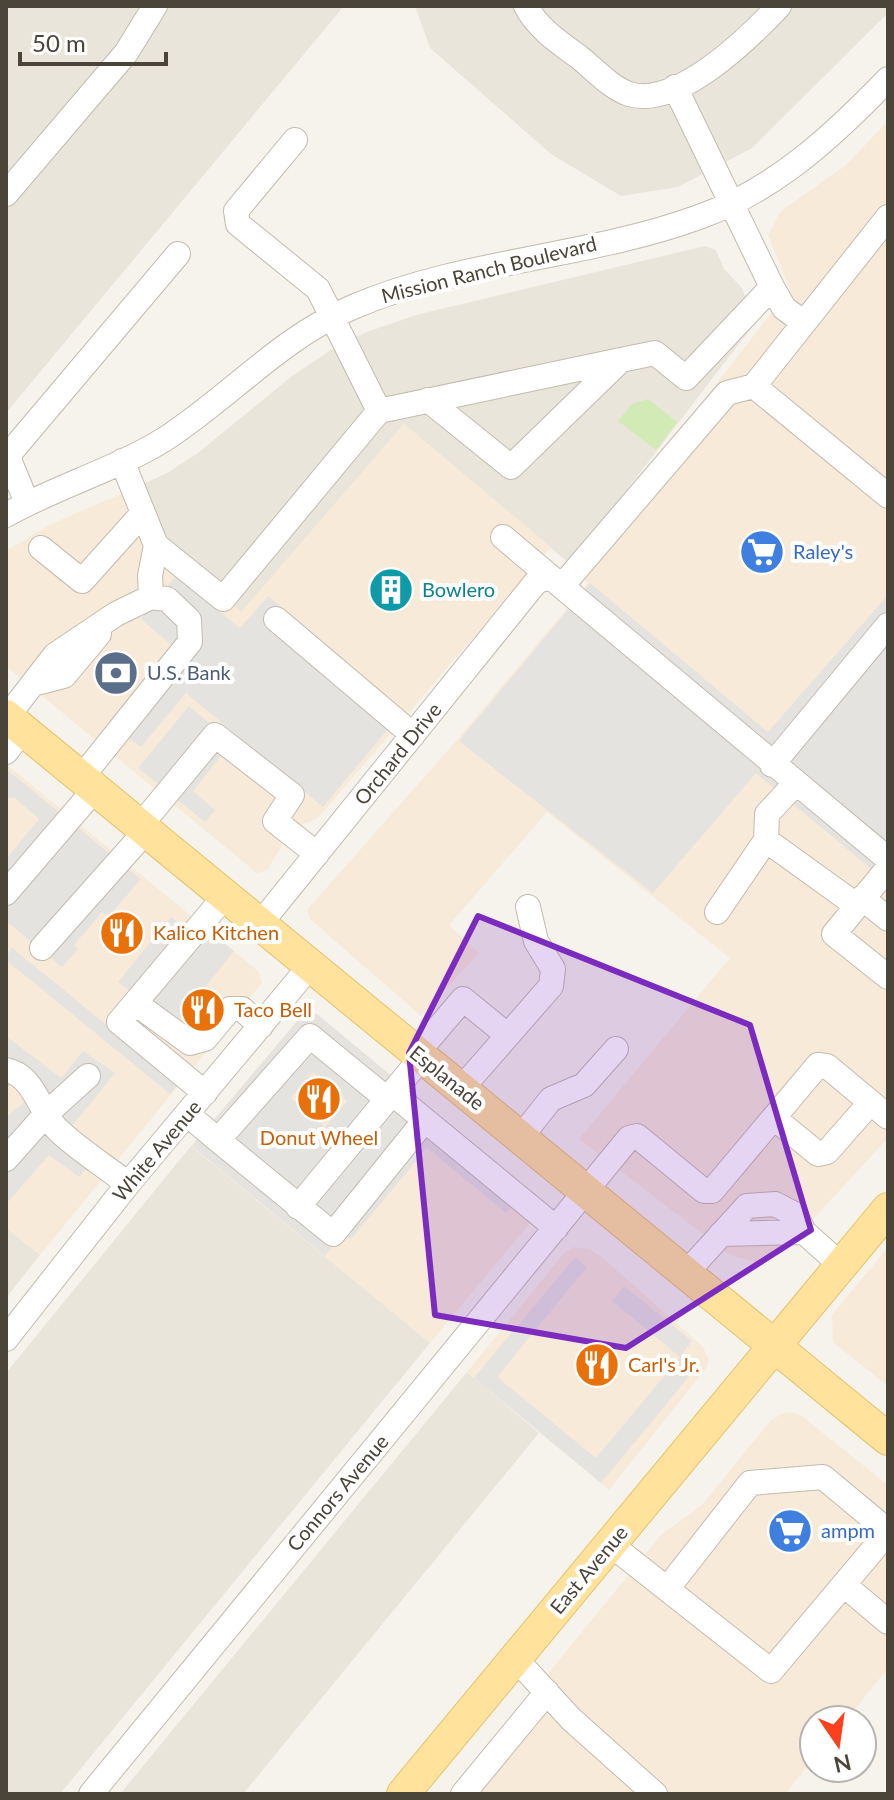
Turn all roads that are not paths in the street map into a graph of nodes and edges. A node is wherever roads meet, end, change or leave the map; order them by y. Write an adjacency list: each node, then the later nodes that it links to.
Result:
1 (155, 6): 7 (street)
2 (526, 6): 5 (street)
3 (779, 6): 5 (street)
4 (888, 79): 8 (street, Mission Ranch Boulevard)
5 (675, 87): 8 (street)
6 (295, 140): 12 (street)
7 (6, 194)
8 (730, 204): 11 (street); 12 (street, Mission Ranch Boulevard)
9 (888, 217): 13 (street)
10 (178, 254): 20 (street)
11 (772, 287): 13 (street); 14 (street)
12 (332, 316): 17 (street); 18 (street, Mission Ranch Boulevard)
13 (804, 323): 15 (street)
14 (621, 360): 16 (street); 16 (street)
15 (754, 386): 19 (street); 25 (street, Orchard Drive)
16 (428, 400): 17 (street)
17 (379, 411): 23 (street)
18 (122, 461): 20 (street, Mission Ranch Boulevard); 21 (street)
19 (888, 496)
20 (17, 509)
21 (143, 513): 23 (street); 24 (street)
22 (503, 537): 25 (street)
23 (156, 545): 26 (street)
24 (41, 548)
25 (551, 583): 30 (street, Orchard Drive); 31 (street)
26 (151, 597): 29 (street); 32 (street)
27 (276, 619): 30 (street)
28 (888, 625): 31 (street)
29 (11, 729): 32 (main road, Esplanade)
30 (413, 735): 36 (street, Orchard Drive)
31 (772, 765): 33 (street)
32 (88, 784): 34 (main road, Esplanade); 39 (street)
33 (795, 784): 35 (street); 37 (street)
34 (143, 829): 36 (street); 40 (main road, Esplanade); 46 (street)
35 (766, 840): 41 (street); 43 (street)
36 (317, 854): 45 (street, Orchard Drive)
37 (888, 859)
38 (888, 868): 41 (street)
39 (6, 893)
40 (225, 896): 45 (main road, Esplanade); 49 (street)
41 (859, 902): 44 (street); 48 (street)
42 (528, 907): 51 (street)
43 (717, 912)
44 (888, 919)
45 (260, 924): 47 (main road, Esplanade)
46 (42, 948)
47 (311, 965): 50 (street, White Avenue); 53 (main road, Esplanade)
48 (888, 977)
49 (135, 1003): 50 (street); 57 (street)
50 (261, 1026): 57 (street, White Avenue)
51 (507, 1035): 53 (street); 56 (street)
52 (616, 1049): 64 (street)
53 (420, 1055): 56 (main road, Esplanade); 58 (street)
54 (6, 1070): 60 (street)
55 (88, 1076): 60 (street)
56 (461, 1089): 64 (main road, Esplanade)
57 (205, 1093): 61 (street, White Avenue)
58 (389, 1096): 63 (street); 65 (street); 69 (street)
59 (879, 1110): 62 (street); 62 (street)
60 (47, 1113): 66 (street); 67 (street)
61 (188, 1115): 65 (street); 67 (street, White Avenue)
62 (774, 1118): 68 (street, Connors Avenue)
63 (425, 1120): 69 (street); 71 (street)
64 (520, 1138): 68 (main road, Esplanade)
65 (218, 1140): 69 (street)
66 (6, 1159)
67 (128, 1184): 74 (street, White Avenue)
68 (586, 1191): 71 (street, Connors Avenue); 73 (main road, Esplanade)
69 (298, 1207)
70 (888, 1209): 72 (main road, East Avenue)
71 (556, 1228): 84 (street, Connors Avenue)
72 (841, 1265): 73 (street); 75 (main road, East Avenue)
73 (686, 1273): 75 (main road, Esplanade)
74 (6, 1339)
75 (774, 1346): 76 (main road, Esplanade); 78 (main road, East Avenue)
76 (888, 1439)
77 (888, 1532): 79 (street); 80 (street)
78 (610, 1544): 80 (street); 82 (main road, East Avenue)
79 (844, 1585): 80 (street); 81 (street)
80 (667, 1589)
81 (888, 1622)
82 (515, 1658): 83 (street); 85 (main road, East Avenue)
83 (547, 1692): 86 (street); 87 (street)
84 (91, 1794)
85 (403, 1794)
86 (463, 1794)
87 (655, 1794)

